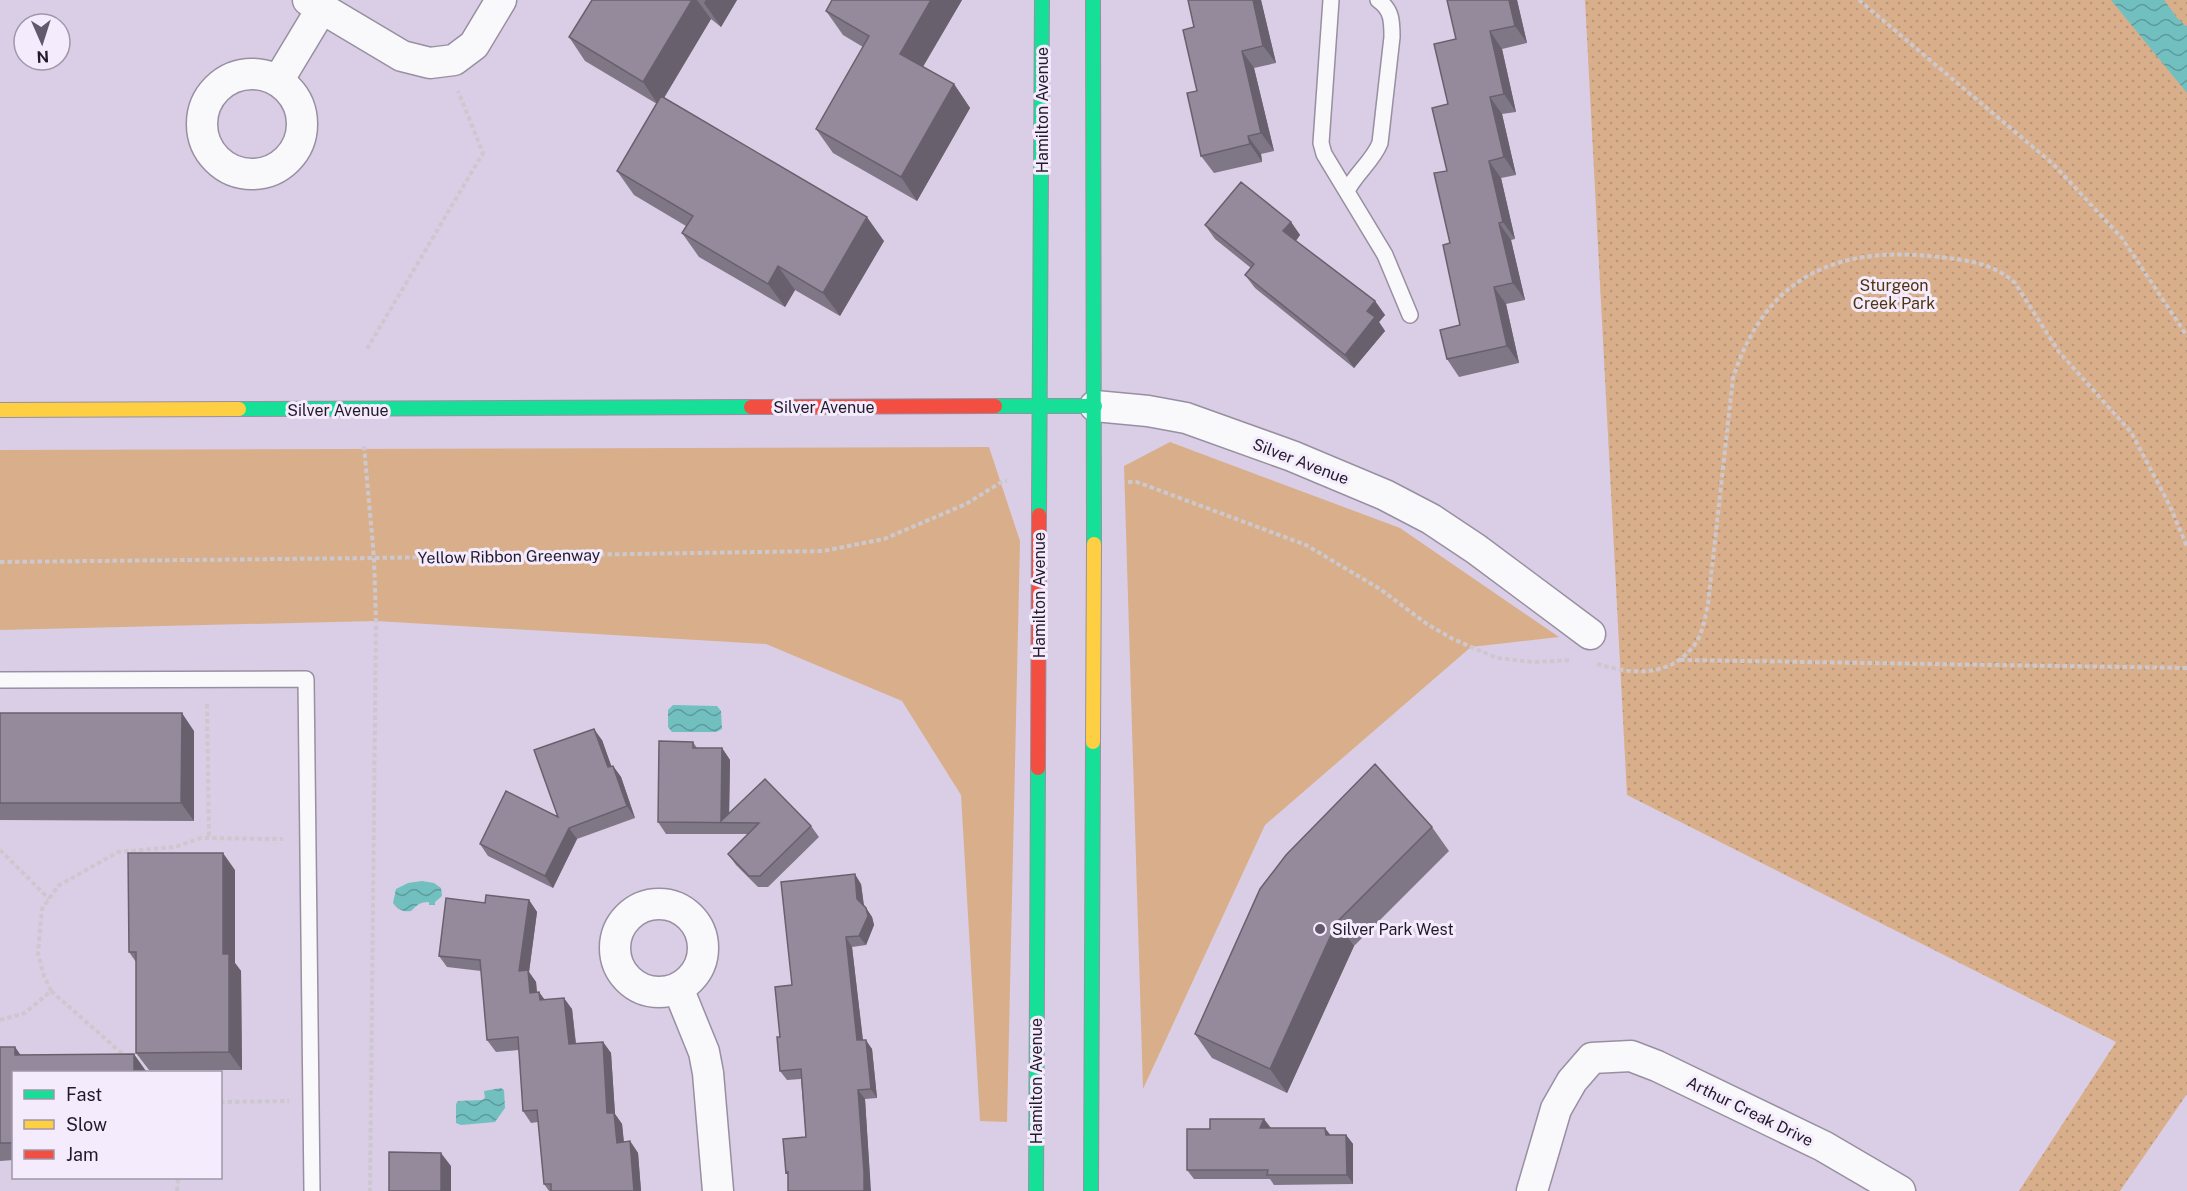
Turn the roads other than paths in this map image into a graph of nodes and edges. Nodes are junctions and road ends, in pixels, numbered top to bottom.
1 (501, 0) edge
2 (1042, 0) edge
3 (1093, 0) edge
4 (1330, 0) edge
5 (1378, 0) edge
6 (315, 4) edge
7 (278, 81) dead end
8 (1347, 191) junction
9 (1410, 315) dead end
10 (1095, 406) junction
11 (1041, 407) junction
12 (0, 410) edge
13 (1587, 652) road end
14 (0, 680) edge
15 (678, 988) dead end
16 (312, 1191) edge
17 (718, 1191) edge
18 (1036, 1191) edge
19 (1091, 1191) edge
20 (1532, 1191) edge
21 (1900, 1191) edge

1 - 6 street
2 - 11 street, Hamilton Avenue
3 - 10 street
4 - 8 lane
5 - 8 lane
6 - 7 street
8 - 9 lane
10 - 11 street, Silver Avenue
10 - 13 street, Silver Avenue
10 - 19 street
11 - 12 street, Silver Avenue
11 - 18 street, Hamilton Avenue
14 - 16 lane
15 - 17 street
20 - 21 street, Arthur Creak Drive

